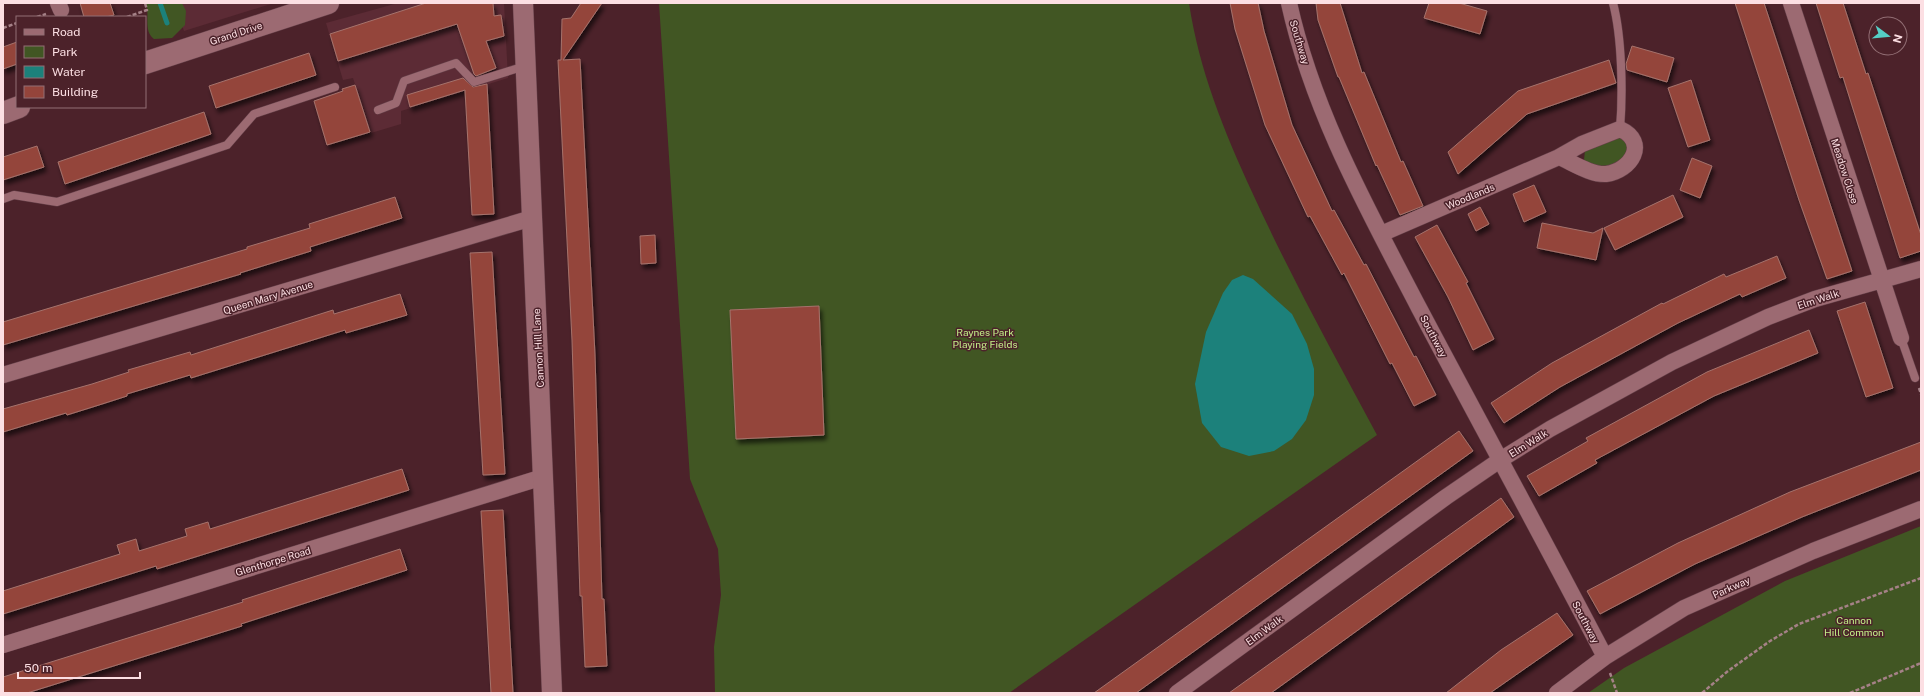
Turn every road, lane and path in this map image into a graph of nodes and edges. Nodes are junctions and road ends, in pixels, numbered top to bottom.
1 (145, 3) edge
2 (328, 3) edge
3 (523, 3) edge
4 (1289, 3) edge
5 (1613, 3) edge
6 (1791, 3) edge
7 (130, 16) edge
8 (16, 23) edge
9 (3, 28) edge
10 (146, 64) edge
11 (526, 65) junction
12 (335, 87) dead end
13 (16, 108) edge
14 (378, 110) dead end
15 (3, 113) edge
16 (1620, 129) junction
17 (1559, 157) junction
18 (3, 199) edge
19 (532, 218) junction
20 (1381, 234) junction
21 (1921, 269) edge
22 (1882, 280) junction
23 (1901, 338) joint
24 (3, 375) edge
25 (1915, 378) dead end
26 (1500, 460) junction
27 (543, 477) junction
28 (1921, 509) edge
29 (1921, 578) edge
30 (3, 646) edge
31 (1605, 657) junction
32 (1921, 663) edge
33 (552, 693) edge
34 (1177, 693) edge
35 (1557, 693) edge
36 (1617, 693) edge
37 (1702, 693) edge
38 (1850, 693) edge

1 - 7 path
2 - 10 main road, Grand Drive
3 - 11 street, Cannon Hill Lane
4 - 20 street, Southway
5 - 16 lane
6 - 22 street, Meadow Close
8 - 9 path
11 - 14 lane
11 - 19 street, Cannon Hill Lane
12 - 18 lane
13 - 15 main road
16 - 17 street, Woodlands
16 - 17 street
17 - 20 street, Woodlands
19 - 24 street, Queen Mary Avenue
19 - 27 street, Cannon Hill Lane
20 - 26 street, Southway
21 - 22 street, Elm Walk
22 - 23 street, Meadow Close
22 - 26 street, Elm Walk
23 - 25 lane
26 - 31 street, Southway
26 - 34 street, Elm Walk
27 - 30 street, Glenthorpe Road
27 - 33 street, Cannon Hill Lane
28 - 31 street, Parkway
29 - 37 path
31 - 35 street, Parkway
31 - 36 path
32 - 38 path

